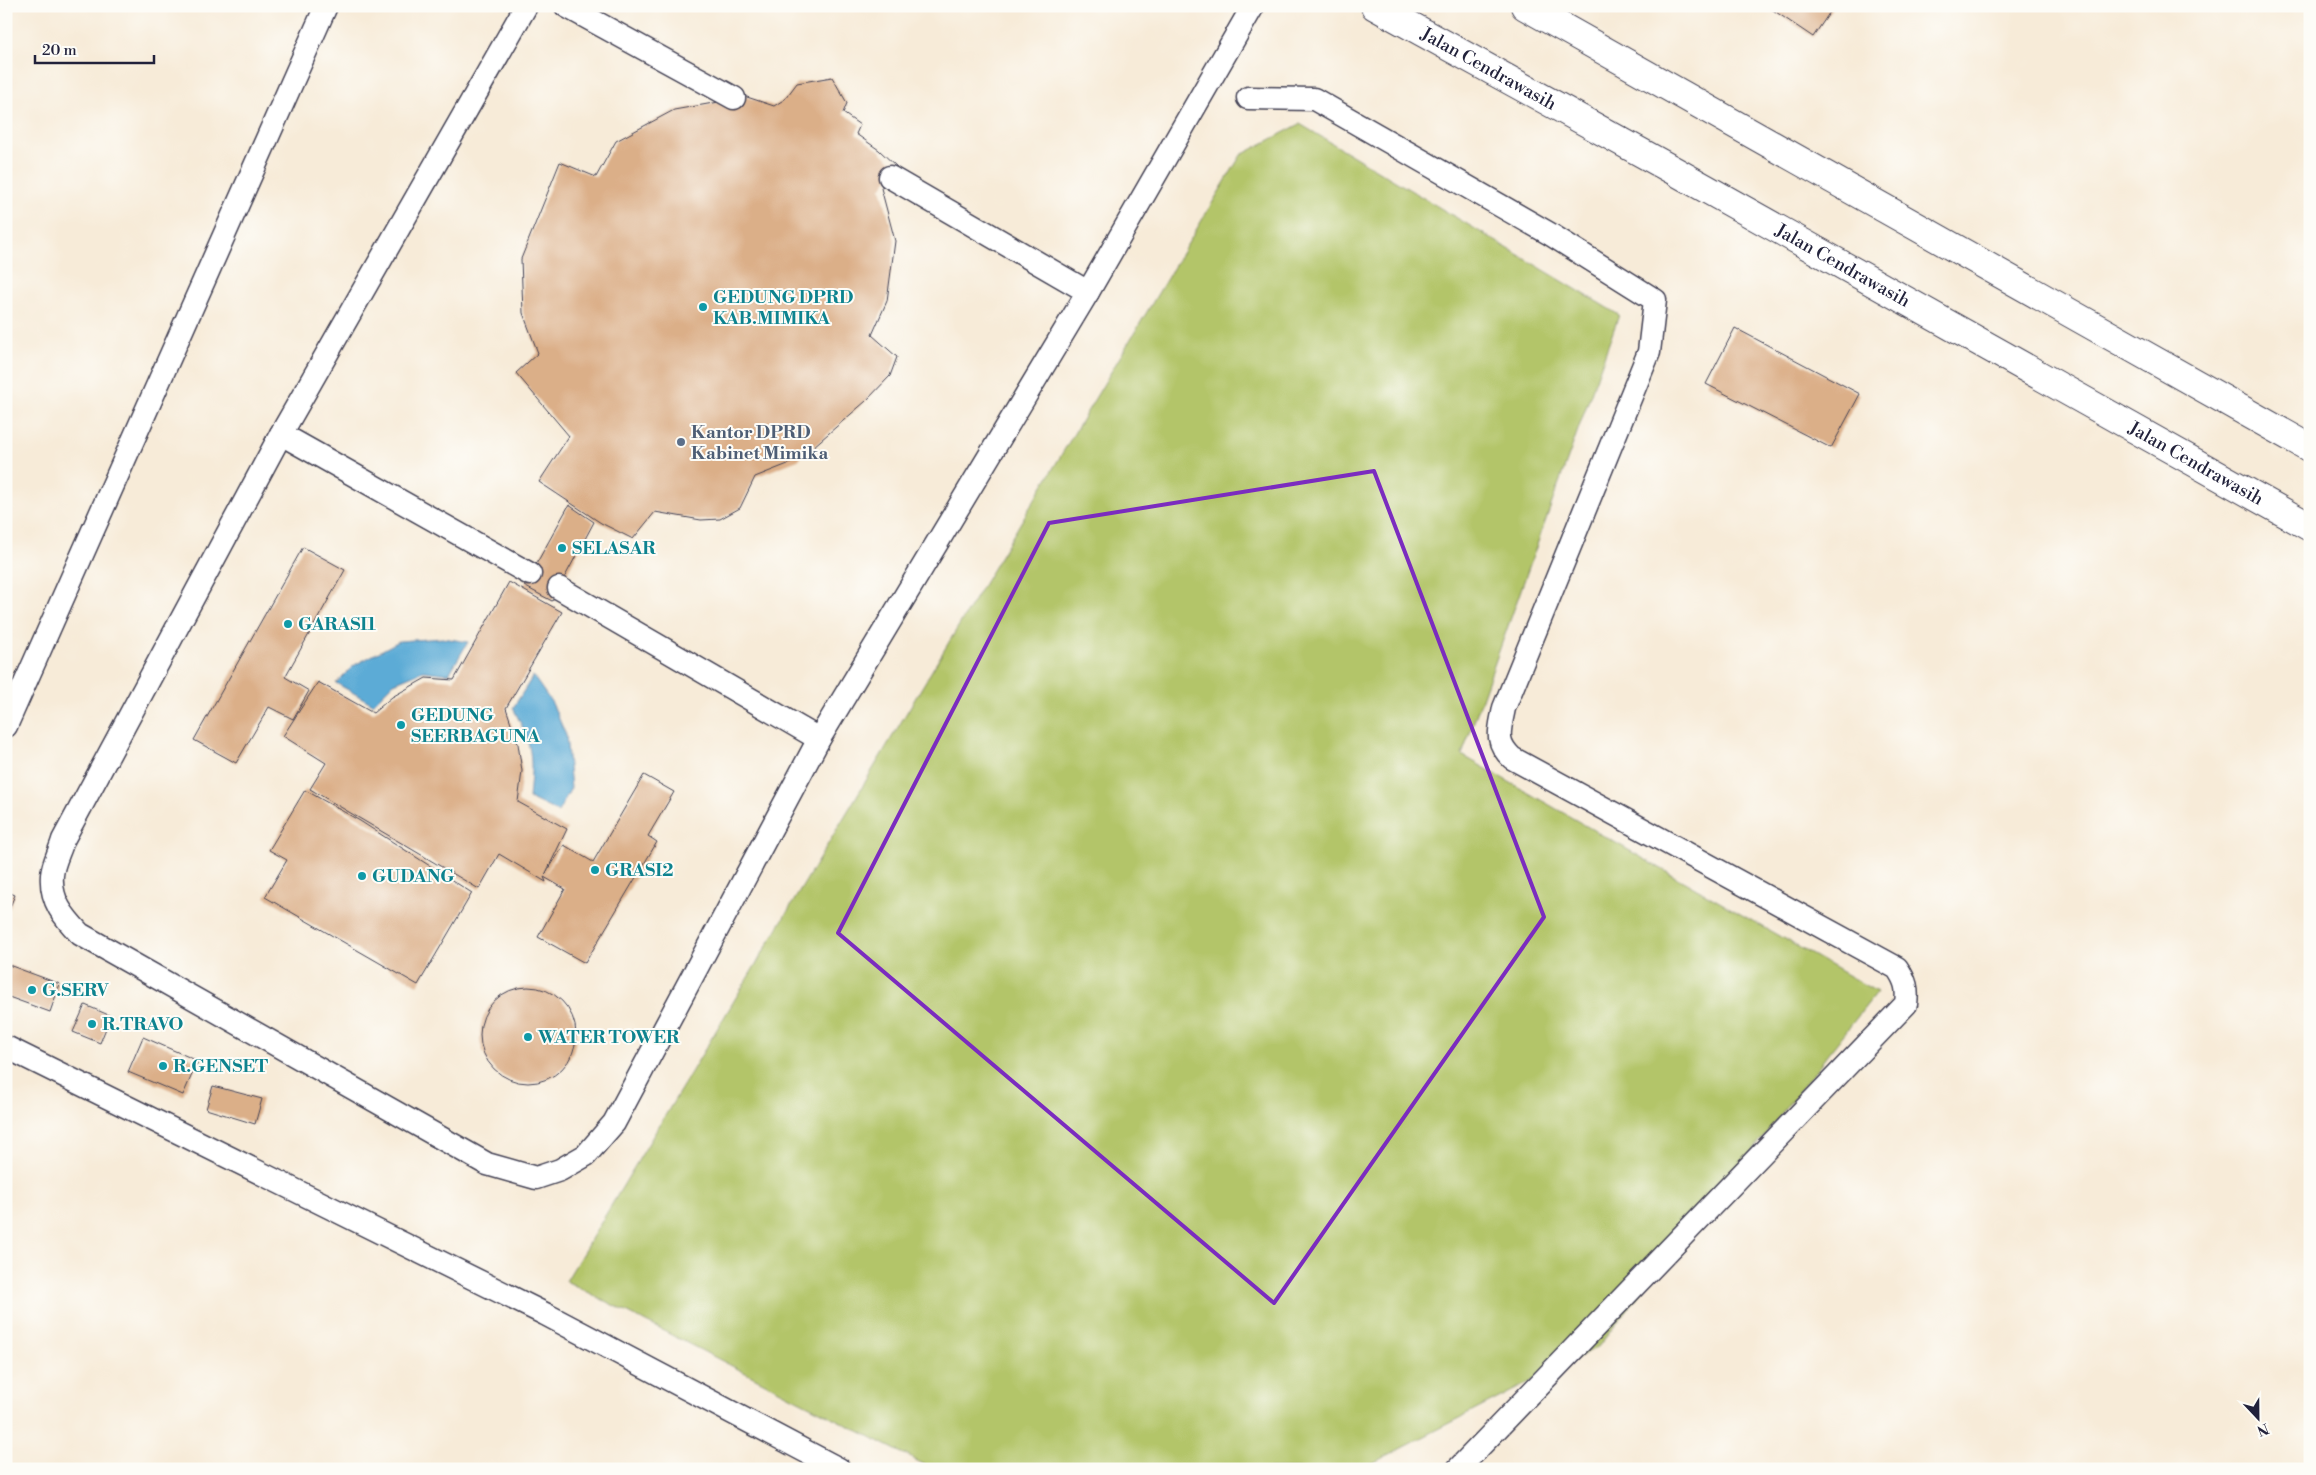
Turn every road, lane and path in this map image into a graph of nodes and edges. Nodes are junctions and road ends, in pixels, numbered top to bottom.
1 (326, 6) edge
2 (526, 6) edge
3 (566, 6) edge
4 (1253, 6) edge
5 (1375, 6) edge
6 (1525, 6) edge
7 (734, 98) dead end
8 (1248, 98) dead end
9 (890, 177) dead end
10 (1088, 292) junction
11 (281, 434) junction
12 (2310, 448) edge
13 (2310, 527) edge
14 (530, 574) dead end
15 (559, 588) dead end
16 (6, 726) edge
17 (819, 740) junction
18 (6, 1047) edge
19 (840, 1469) edge
20 (1458, 1469) edge

1 - 16 lane
2 - 11 lane
3 - 7 lane
4 - 10 lane
5 - 13 main road, Jalan Cendrawasih
6 - 12 main road
8 - 20 lane
9 - 10 lane
10 - 17 lane
11 - 14 lane
11 - 17 lane
15 - 17 lane
18 - 19 lane

